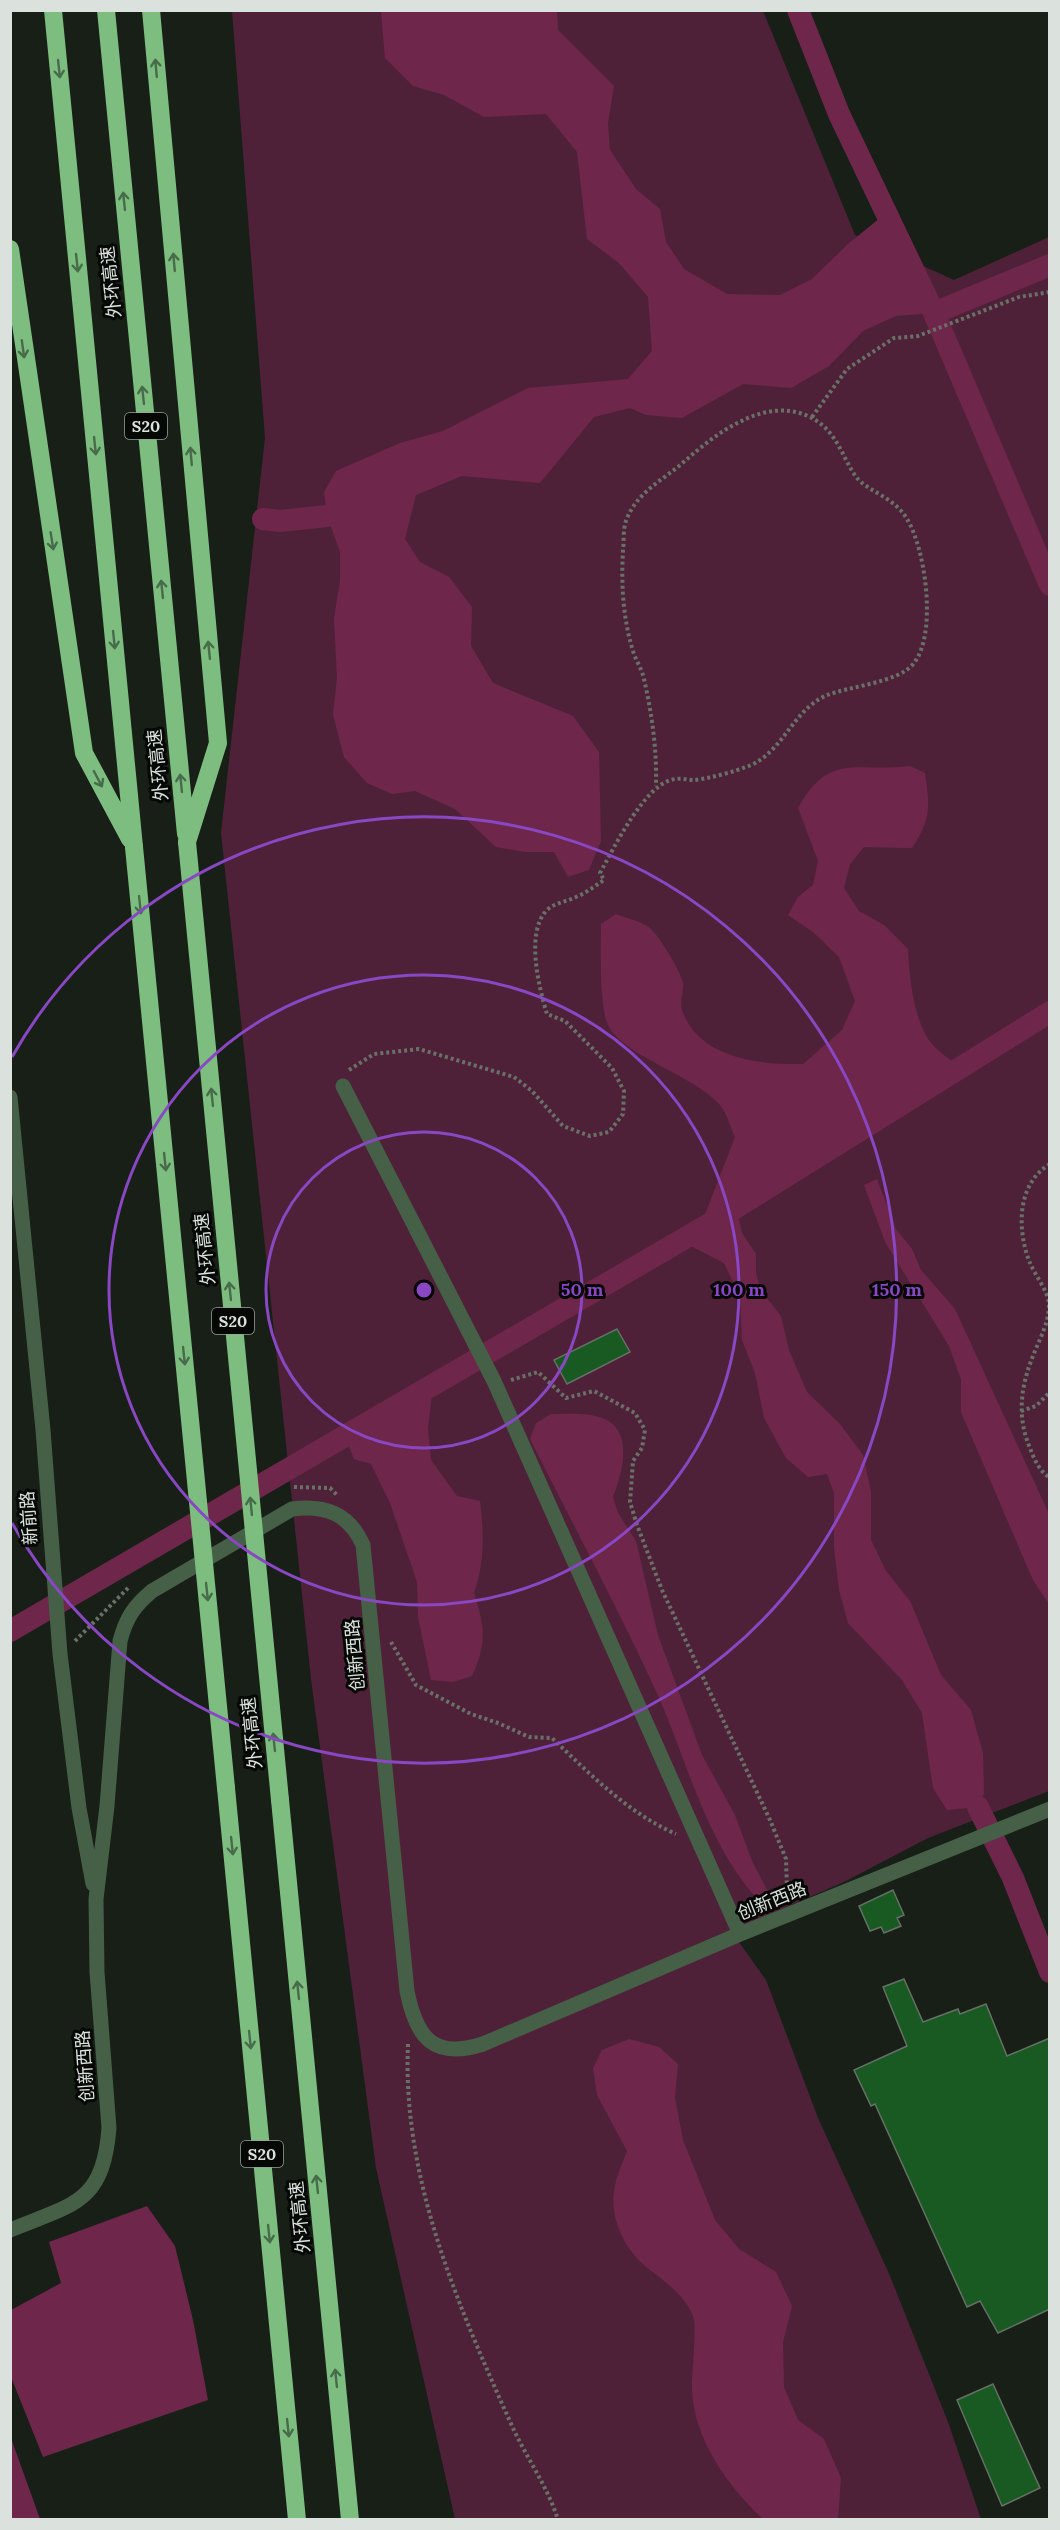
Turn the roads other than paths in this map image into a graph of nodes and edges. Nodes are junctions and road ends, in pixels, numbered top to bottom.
1 (53, 10) edge
2 (106, 10) edge
3 (151, 10) edge
4 (10, 249) edge
5 (187, 842) junction
6 (134, 847) junction
7 (343, 1086) road end
8 (10, 1097) edge
9 (1050, 1809) edge
10 (96, 1899) junction
11 (740, 1934) junction
12 (10, 2230) edge
13 (297, 2520) edge
14 (350, 2520) edge

1 -> 6 highway, 外环高速 / S20
5 -> 2 highway, 外环高速 / S20
5 -> 3 highway
4 -> 6 highway
14 -> 5 highway, 外环高速 / S20, bridge
6 -> 13 highway, 外环高速 / S20, bridge
7 - 11 street
8 - 10 street, 新前路
9 - 11 street, 创新西路
10 - 11 street, 创新西路
10 - 12 street, 创新西路

